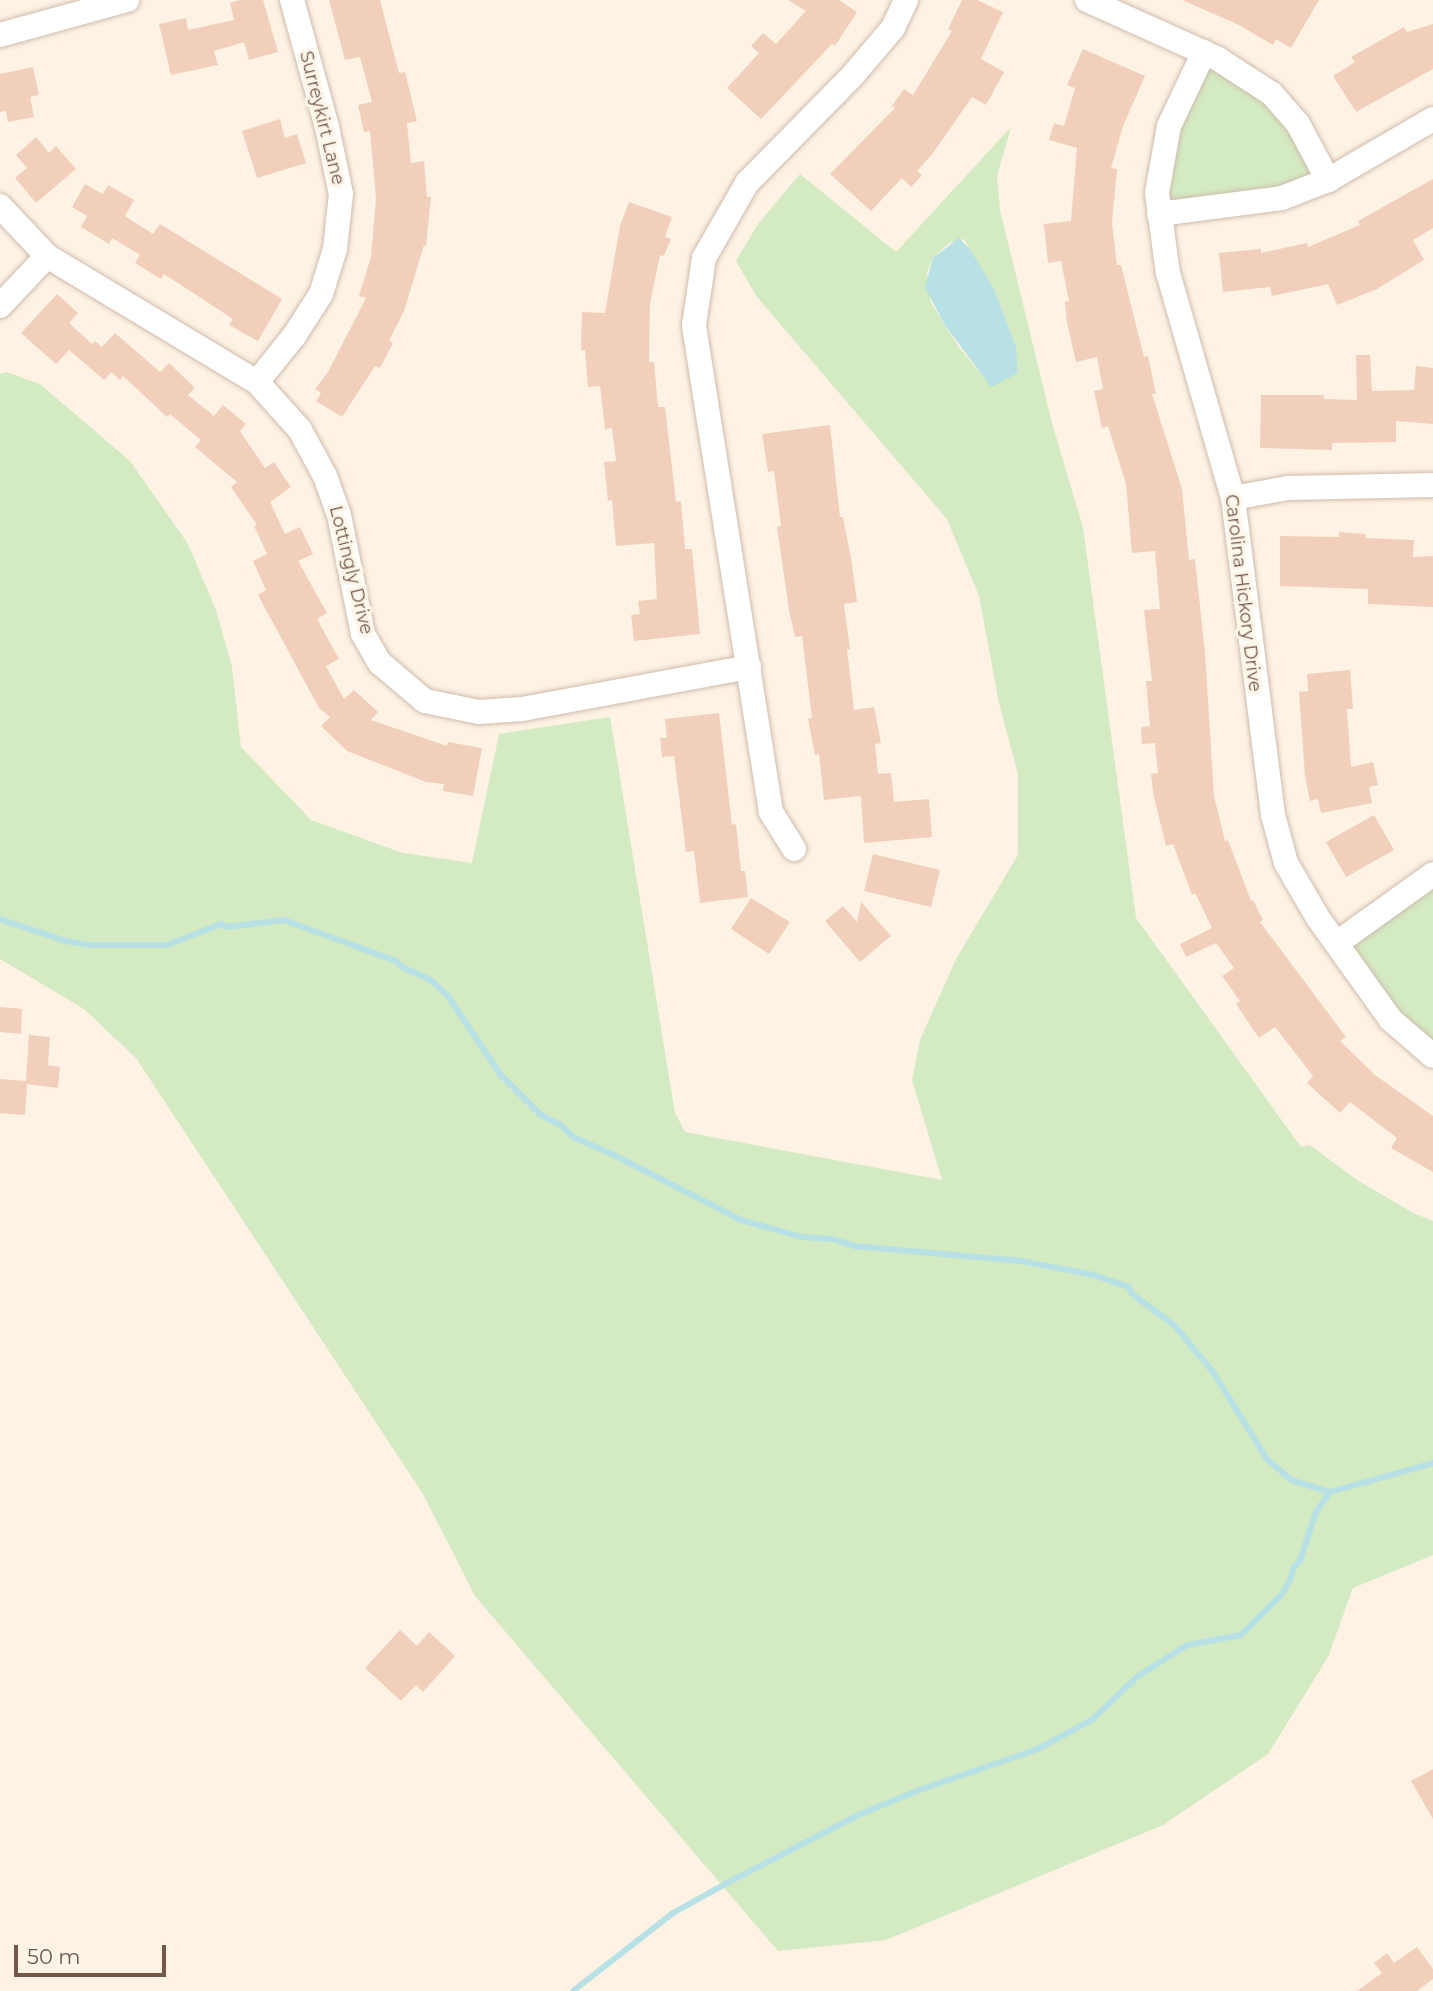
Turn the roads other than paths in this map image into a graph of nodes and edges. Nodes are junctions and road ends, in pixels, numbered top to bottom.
1 (127, 0) edge
2 (292, 0) edge
3 (906, 0) edge
4 (1087, 0) edge
5 (0, 35) edge
6 (1204, 52) junction
7 (1433, 119) edge
8 (1328, 180) junction
9 (0, 206) edge
10 (1159, 214) junction
11 (47, 256) junction
12 (0, 306) edge
13 (257, 383) junction
14 (1433, 485) edge
15 (1233, 498) junction
16 (749, 667) junction
17 (794, 849) dead end
18 (1433, 874) edge
19 (1337, 943) junction
20 (1433, 1056) edge

1 - 5 street
2 - 13 street, Surreykirt Lane
3 - 16 street
4 - 6 street
6 - 8 street
6 - 10 street, Carolina Hickory Drive
7 - 8 street
8 - 10 street
9 - 11 street, Lottingly Drive
10 - 15 street, Carolina Hickory Drive
11 - 12 street
11 - 13 street, Lottingly Drive
13 - 16 street, Lottingly Drive
14 - 15 street
15 - 19 street, Carolina Hickory Drive
16 - 17 street
18 - 19 street
19 - 20 street, Carolina Hickory Drive

